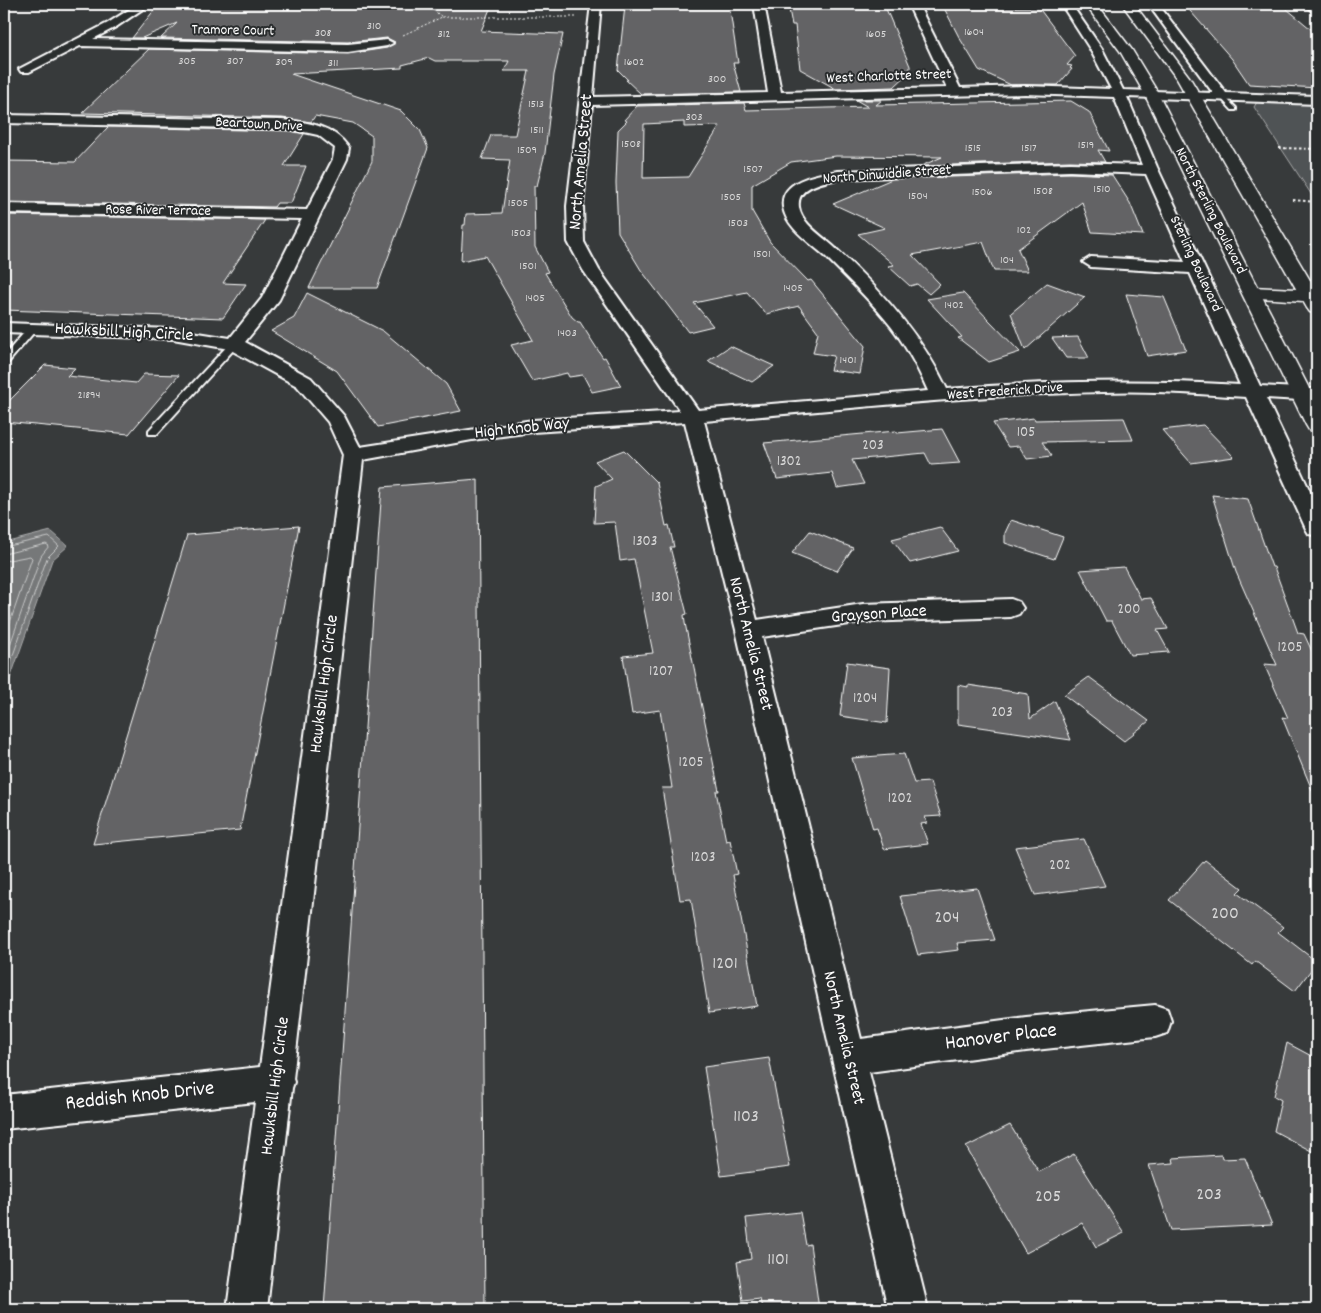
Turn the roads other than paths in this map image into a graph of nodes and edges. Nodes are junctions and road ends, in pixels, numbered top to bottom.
1 (145, 4) edge
2 (759, 4) edge
3 (913, 4) edge
4 (1066, 4) edge
5 (1091, 4) edge
6 (1128, 4) edge
7 (1153, 4) edge
8 (1308, 4) edge
9 (596, 11) edge
10 (1317, 11) edge
11 (79, 42) junction
12 (387, 43) road end
13 (25, 69) dead end
14 (955, 91) junction
15 (1117, 92) junction
16 (1151, 94) junction
17 (1193, 95) junction
18 (1222, 96) junction
19 (775, 97) junction
20 (1317, 100) edge
21 (587, 101) junction
22 (1234, 109) dead end
23 (4, 119) edge
24 (1150, 170) junction
25 (4, 208) edge
26 (313, 215) junction
27 (1091, 262) dead end
28 (1196, 268) junction
29 (1252, 293) junction
30 (1315, 300) edge
31 (4, 328) edge
32 (32, 328) junction
33 (234, 344) junction
34 (4, 362) edge
35 (1252, 391) junction
36 (1310, 395) edge
37 (940, 396) junction
38 (693, 416) junction
39 (1317, 425) edge
40 (153, 432) dead end
41 (353, 455) junction
42 (1317, 529) edge
43 (1011, 608) dead end
44 (748, 630) junction
45 (1155, 1021) dead end
46 (848, 1058) junction
47 (277, 1082) junction
48 (4, 1112) edge
49 (247, 1309) edge
50 (908, 1309) edge

1 - 11 street
2 - 19 street
3 - 14 street
4 - 15 street, Sterling Boulevard
5 - 16 main road, North Sterling Boulevard
6 - 17 main road
7 - 18 street
8 - 10 street
9 - 21 street, North Amelia Street
11 - 12 street, Tramore Court
11 - 13 street
14 - 15 street, West Charlotte Street
14 - 19 street, West Charlotte Street
15 - 16 street, West Charlotte Street
15 - 24 street, Sterling Boulevard
16 - 17 street, West Charlotte Street
16 - 29 main road, North Sterling Boulevard
17 - 18 street, West Charlotte Street
17 - 30 main road
18 - 20 street, West Charlotte Street
18 - 22 lane
19 - 21 street, West Charlotte Street
21 - 38 street, North Amelia Street
23 - 26 street, Beartown Drive
24 - 28 street, Sterling Boulevard
24 - 37 street, North Dinwiddie Street
25 - 26 street, Rose River Terrace
26 - 33 street, Beartown Drive
27 - 28 street
28 - 35 street, Sterling Boulevard
29 - 30 main road
29 - 36 main road, North Sterling Boulevard
31 - 32 street, Hawksbill High Circle
32 - 33 street, Hawksbill High Circle
32 - 34 lane
33 - 40 lane
33 - 41 street, Hawksbill High Circle
35 - 36 street, West Frederick Drive
35 - 37 street, West Frederick Drive
35 - 42 street, Sterling Boulevard
36 - 39 main road, North Sterling Boulevard
37 - 38 street, West Frederick Drive
38 - 41 street, High Knob Way
38 - 44 street, North Amelia Street
41 - 47 street, Hawksbill High Circle
43 - 44 street, Grayson Place
44 - 46 street, North Amelia Street
45 - 46 street, Hanover Place
46 - 50 street, North Amelia Street
47 - 48 street, Reddish Knob Drive
47 - 49 street, Hawksbill High Circle

